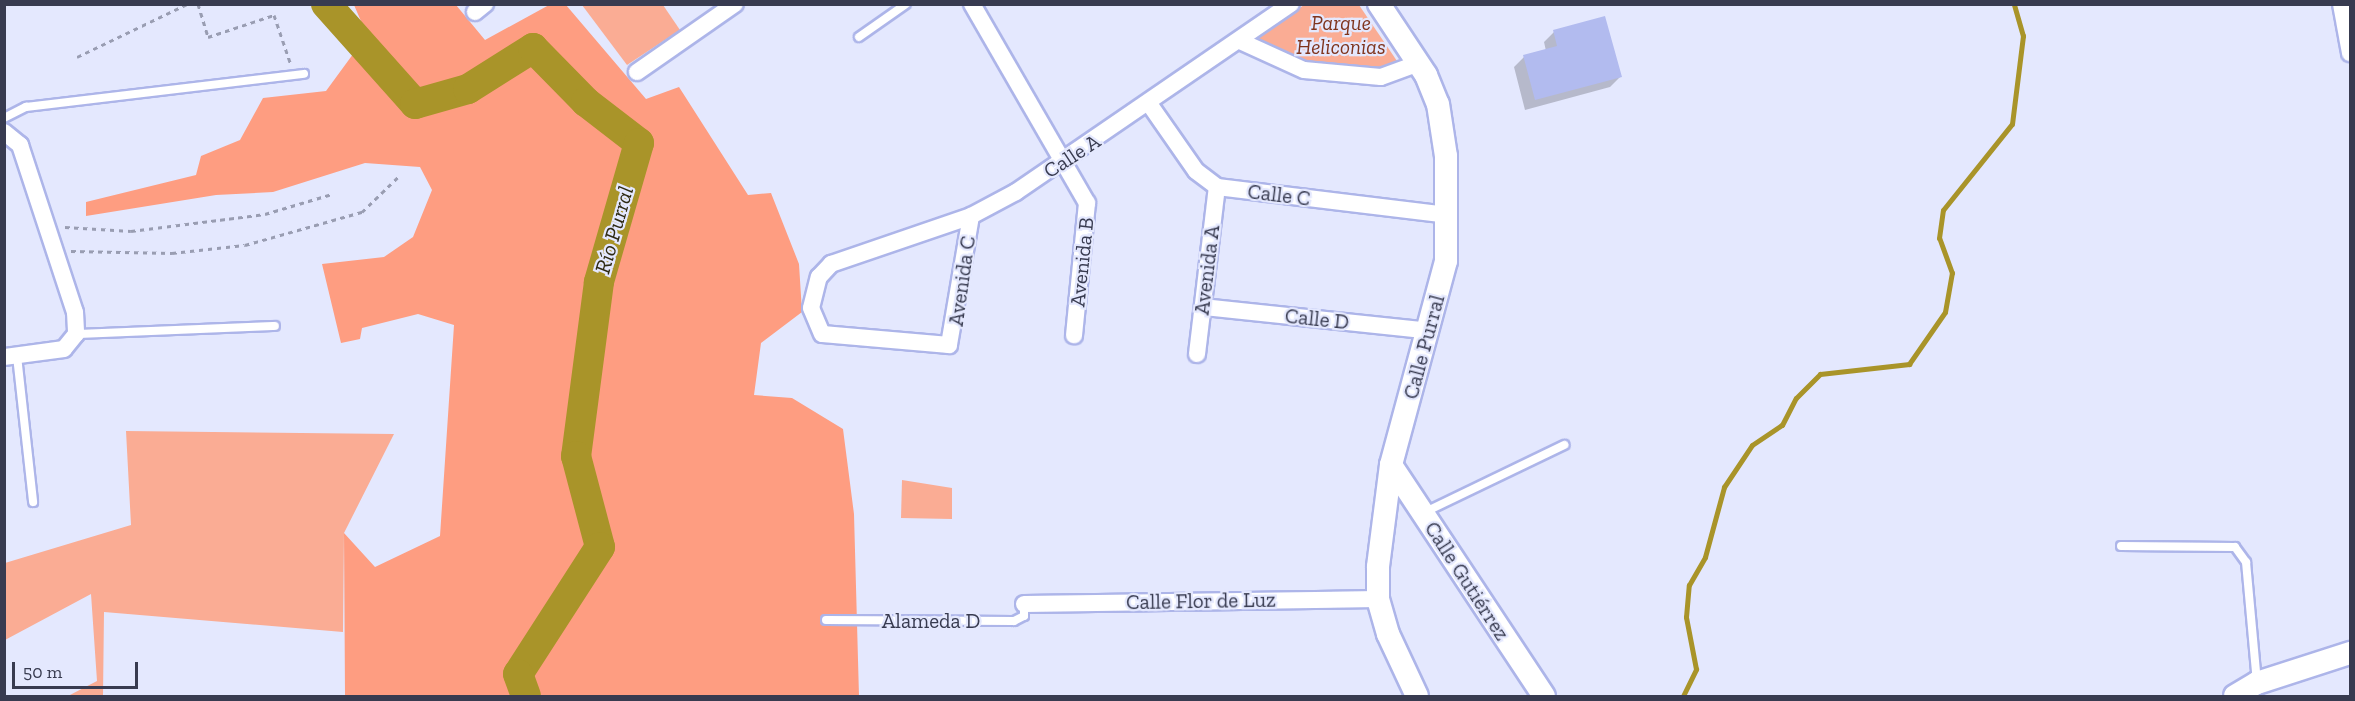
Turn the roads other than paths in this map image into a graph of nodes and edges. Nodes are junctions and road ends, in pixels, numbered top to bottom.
1 (735, 4) edge
2 (906, 4) edge
3 (972, 4) edge
4 (1291, 4) edge
5 (1379, 4) edge
6 (2341, 4) edge
7 (860, 37) dead end
8 (1240, 41) junction
9 (2350, 53) edge
10 (1419, 63) junction
11 (637, 72) dead end
12 (304, 74) dead end
13 (1150, 105) junction
14 (4, 118) edge
15 (4, 132) edge
16 (1064, 163) junction
17 (1217, 187) junction
18 (1447, 215) junction
19 (971, 216) junction
20 (1203, 307) junction
21 (275, 326) dead end
22 (1430, 331) junction
23 (76, 334) junction
24 (822, 334) joint
25 (1074, 335) dead end
26 (1197, 354) dead end
27 (10, 357) edge
28 (1564, 445) dead end
29 (1390, 465) junction
30 (33, 502) dead end
31 (1423, 514) junction
32 (2121, 546) dead end
33 (1378, 598) junction
34 (1024, 604) joint
35 (826, 620) dead end
36 (2350, 653) edge
37 (2257, 683) junction
38 (1417, 696) edge
39 (1544, 696) edge
40 (2235, 696) edge

1 - 11 street
2 - 7 lane
3 - 16 street, Avenida B
4 - 8 street, Calle A
5 - 10 street, Calle Purral
6 - 9 street
8 - 10 street
8 - 13 street, Calle A
10 - 18 street, Calle Purral
12 - 14 lane
13 - 16 street, Calle A
13 - 17 street, Calle C
15 - 23 street
16 - 19 street, Calle A
16 - 25 street, Avenida B
17 - 18 street, Calle C
17 - 20 street, Avenida A
18 - 22 street, Calle Purral
19 - 24 street, Calle A
19 - 24 street, Avenida C
20 - 22 street, Calle D
20 - 26 street, Avenida A
21 - 23 lane
22 - 29 street, Calle Purral
23 - 27 street
27 - 30 lane
28 - 31 lane
29 - 31 street, Calle Gutiérrez
29 - 33 street, Calle Purral
31 - 39 street, Calle Gutiérrez
32 - 37 lane
33 - 34 street, Calle Flor de Luz
33 - 38 street, Calle Purral
34 - 35 lane, Alameda D
36 - 37 street
37 - 40 street

